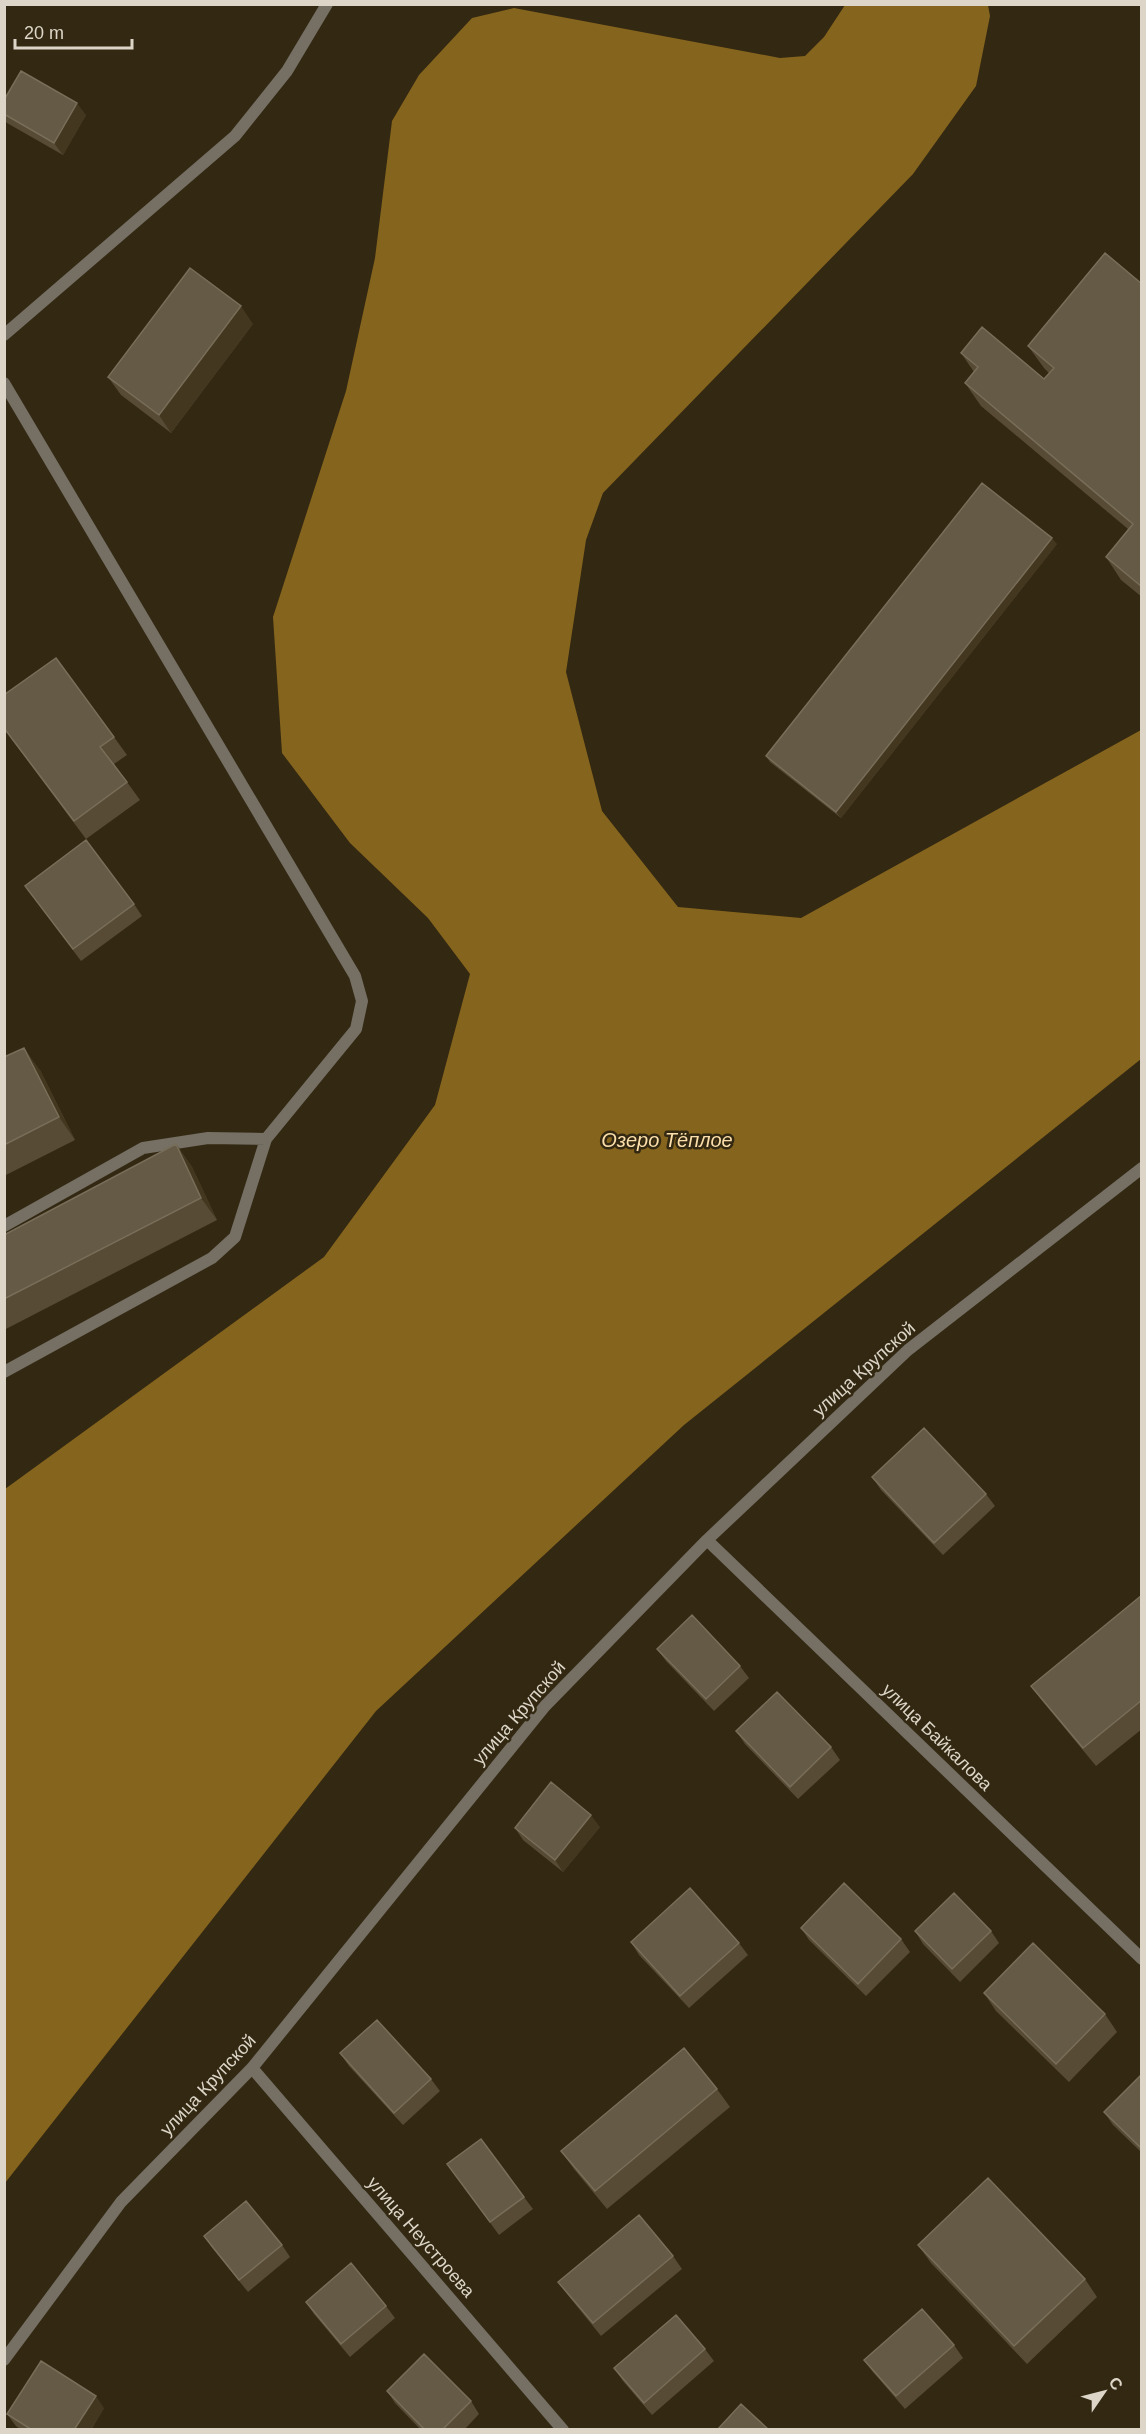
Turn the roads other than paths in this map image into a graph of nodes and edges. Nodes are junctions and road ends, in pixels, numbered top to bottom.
1 (327, 4) edge
2 (4, 335) edge
3 (4, 383) edge
4 (266, 1139) junction
5 (1142, 1168) edge
6 (4, 1226) edge
7 (4, 1372) edge
8 (707, 1540) junction
9 (1142, 1959) edge
10 (252, 2068) junction
11 (4, 2360) edge
12 (563, 2430) edge

1 - 2 street
3 - 4 street
4 - 6 street
4 - 7 street
5 - 8 street, улица Крупской
8 - 9 street, улица Байкалова
8 - 10 street, улица Крупской
10 - 11 street, улица Крупской
10 - 12 street, улица Неустроева

